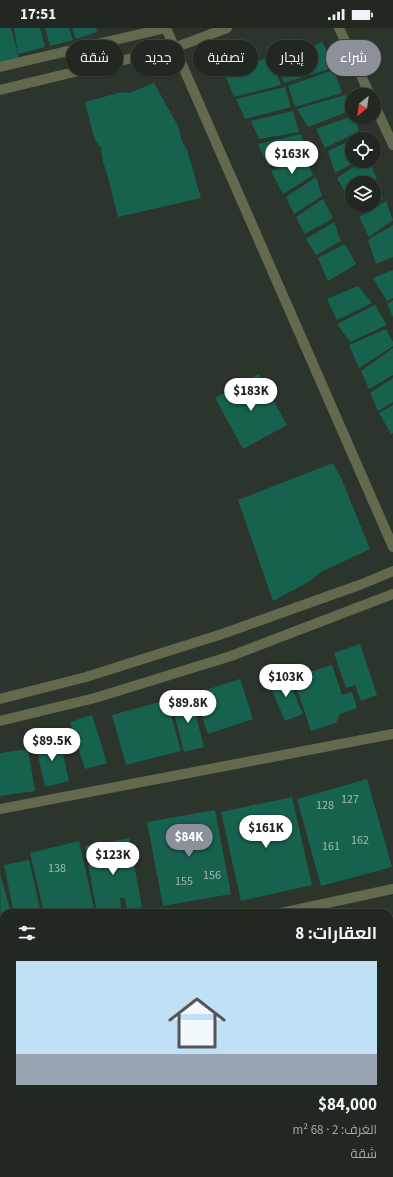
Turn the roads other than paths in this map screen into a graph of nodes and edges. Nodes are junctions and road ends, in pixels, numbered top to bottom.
1 (166, 28) edge
2 (227, 28) edge
3 (339, 28) edge
4 (171, 40) edge
5 (185, 44) edge
6 (131, 58) edge
7 (0, 67) edge
8 (185, 73) edge
9 (367, 88) edge
10 (0, 90) edge
11 (381, 115) edge
12 (390, 130) edge
13 (393, 145) edge
14 (393, 547) edge
15 (393, 571) edge
16 (393, 594) edge
17 (0, 699) edge
18 (0, 721) edge
19 (393, 734) edge
20 (0, 809) edge
21 (393, 889) edge
22 (300, 909) edge

1 - 4 street
1 - 7 street
2 - 5 street
3 - 9 street
6 - 10 street
8 - 14 street
11 - 12 street
12 - 13 street
15 - 17 street
16 - 18 street
19 - 20 street
21 - 22 street

